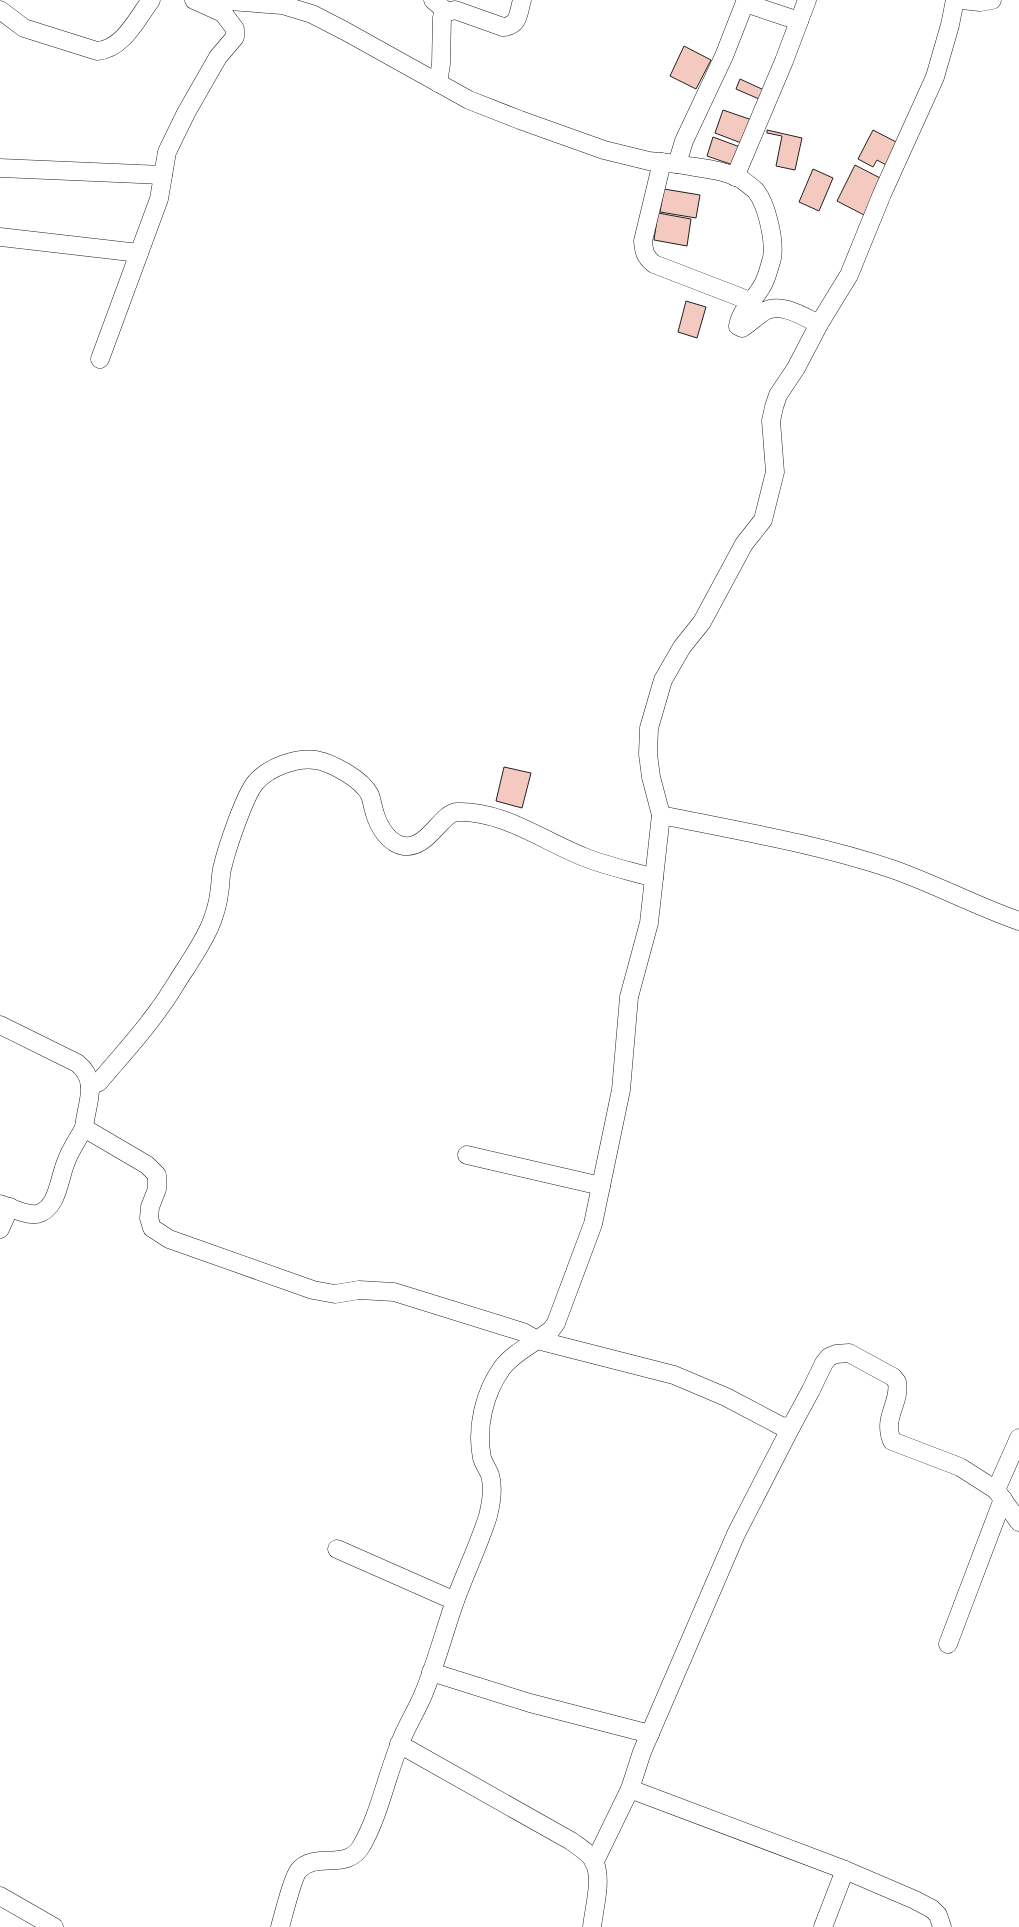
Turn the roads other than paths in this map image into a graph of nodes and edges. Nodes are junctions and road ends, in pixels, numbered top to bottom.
1 (150, 0) edge
2 (194, 0) edge
3 (216, 0) edge
4 (432, 0) edge
5 (522, 0) edge
6 (807, 0) edge
7 (955, 0) edge
8 (962, 0) edge
9 (992, 0) edge
10 (745, 2) edge
11 (458, 8) edge
12 (0, 10) edge
13 (799, 21) junction
14 (438, 83) junction
15 (670, 163) junction
16 (0, 168) edge
17 (163, 175) junction
18 (734, 176) junction
19 (0, 237) edge
20 (139, 253) junction
21 (750, 301) junction
22 (819, 324) junction
23 (100, 359) dead end
24 (661, 816) junction
25 (654, 878) junction
26 (1019, 921) edge
27 (0, 1025) edge
28 (90, 1086) junction
29 (84, 1128) junction
30 (467, 1155) dead end
31 (601, 1186) junction
32 (5, 1205) edge
33 (0, 1229) edge
34 (537, 1340) junction
35 (791, 1427) junction
36 (1019, 1438) edge
37 (1000, 1494) junction
38 (1019, 1522) edge
39 (337, 1549) dead end
40 (455, 1601) junction
41 (948, 1644) dead end
42 (431, 1672) junction
43 (650, 1734) junction
44 (399, 1744) junction
45 (630, 1789) junction
46 (594, 1862) junction
47 (845, 1870) junction
48 (0, 1896) edge
49 (54, 1927) edge
50 (280, 1927) edge
51 (592, 1927) edge
52 (824, 1927) edge
53 (942, 1927) edge

1 - 12 street
2 - 17 street
3 - 14 street
4 - 11 street
5 - 11 street
6 - 13 street
7 - 22 street
8 - 9 street
10 - 13 street
10 - 15 street
11 - 14 street
13 - 18 street
14 - 15 street
15 - 18 street
15 - 21 street
16 - 17 street
17 - 20 street
18 - 21 street
19 - 20 street
20 - 23 street
21 - 22 street
22 - 24 street
24 - 25 street
24 - 26 street
25 - 28 street
25 - 31 street
27 - 28 street
28 - 29 street
29 - 32 street
29 - 34 street
30 - 31 street
31 - 34 street
32 - 33 street
34 - 35 street
34 - 40 street
35 - 37 street
35 - 43 street
36 - 37 street
37 - 38 street
37 - 41 street
39 - 40 street
40 - 42 street
42 - 43 street
42 - 44 street
43 - 45 street
44 - 46 street
44 - 50 street
45 - 46 street
45 - 47 street
46 - 51 street
47 - 52 street
47 - 53 street
48 - 49 street

